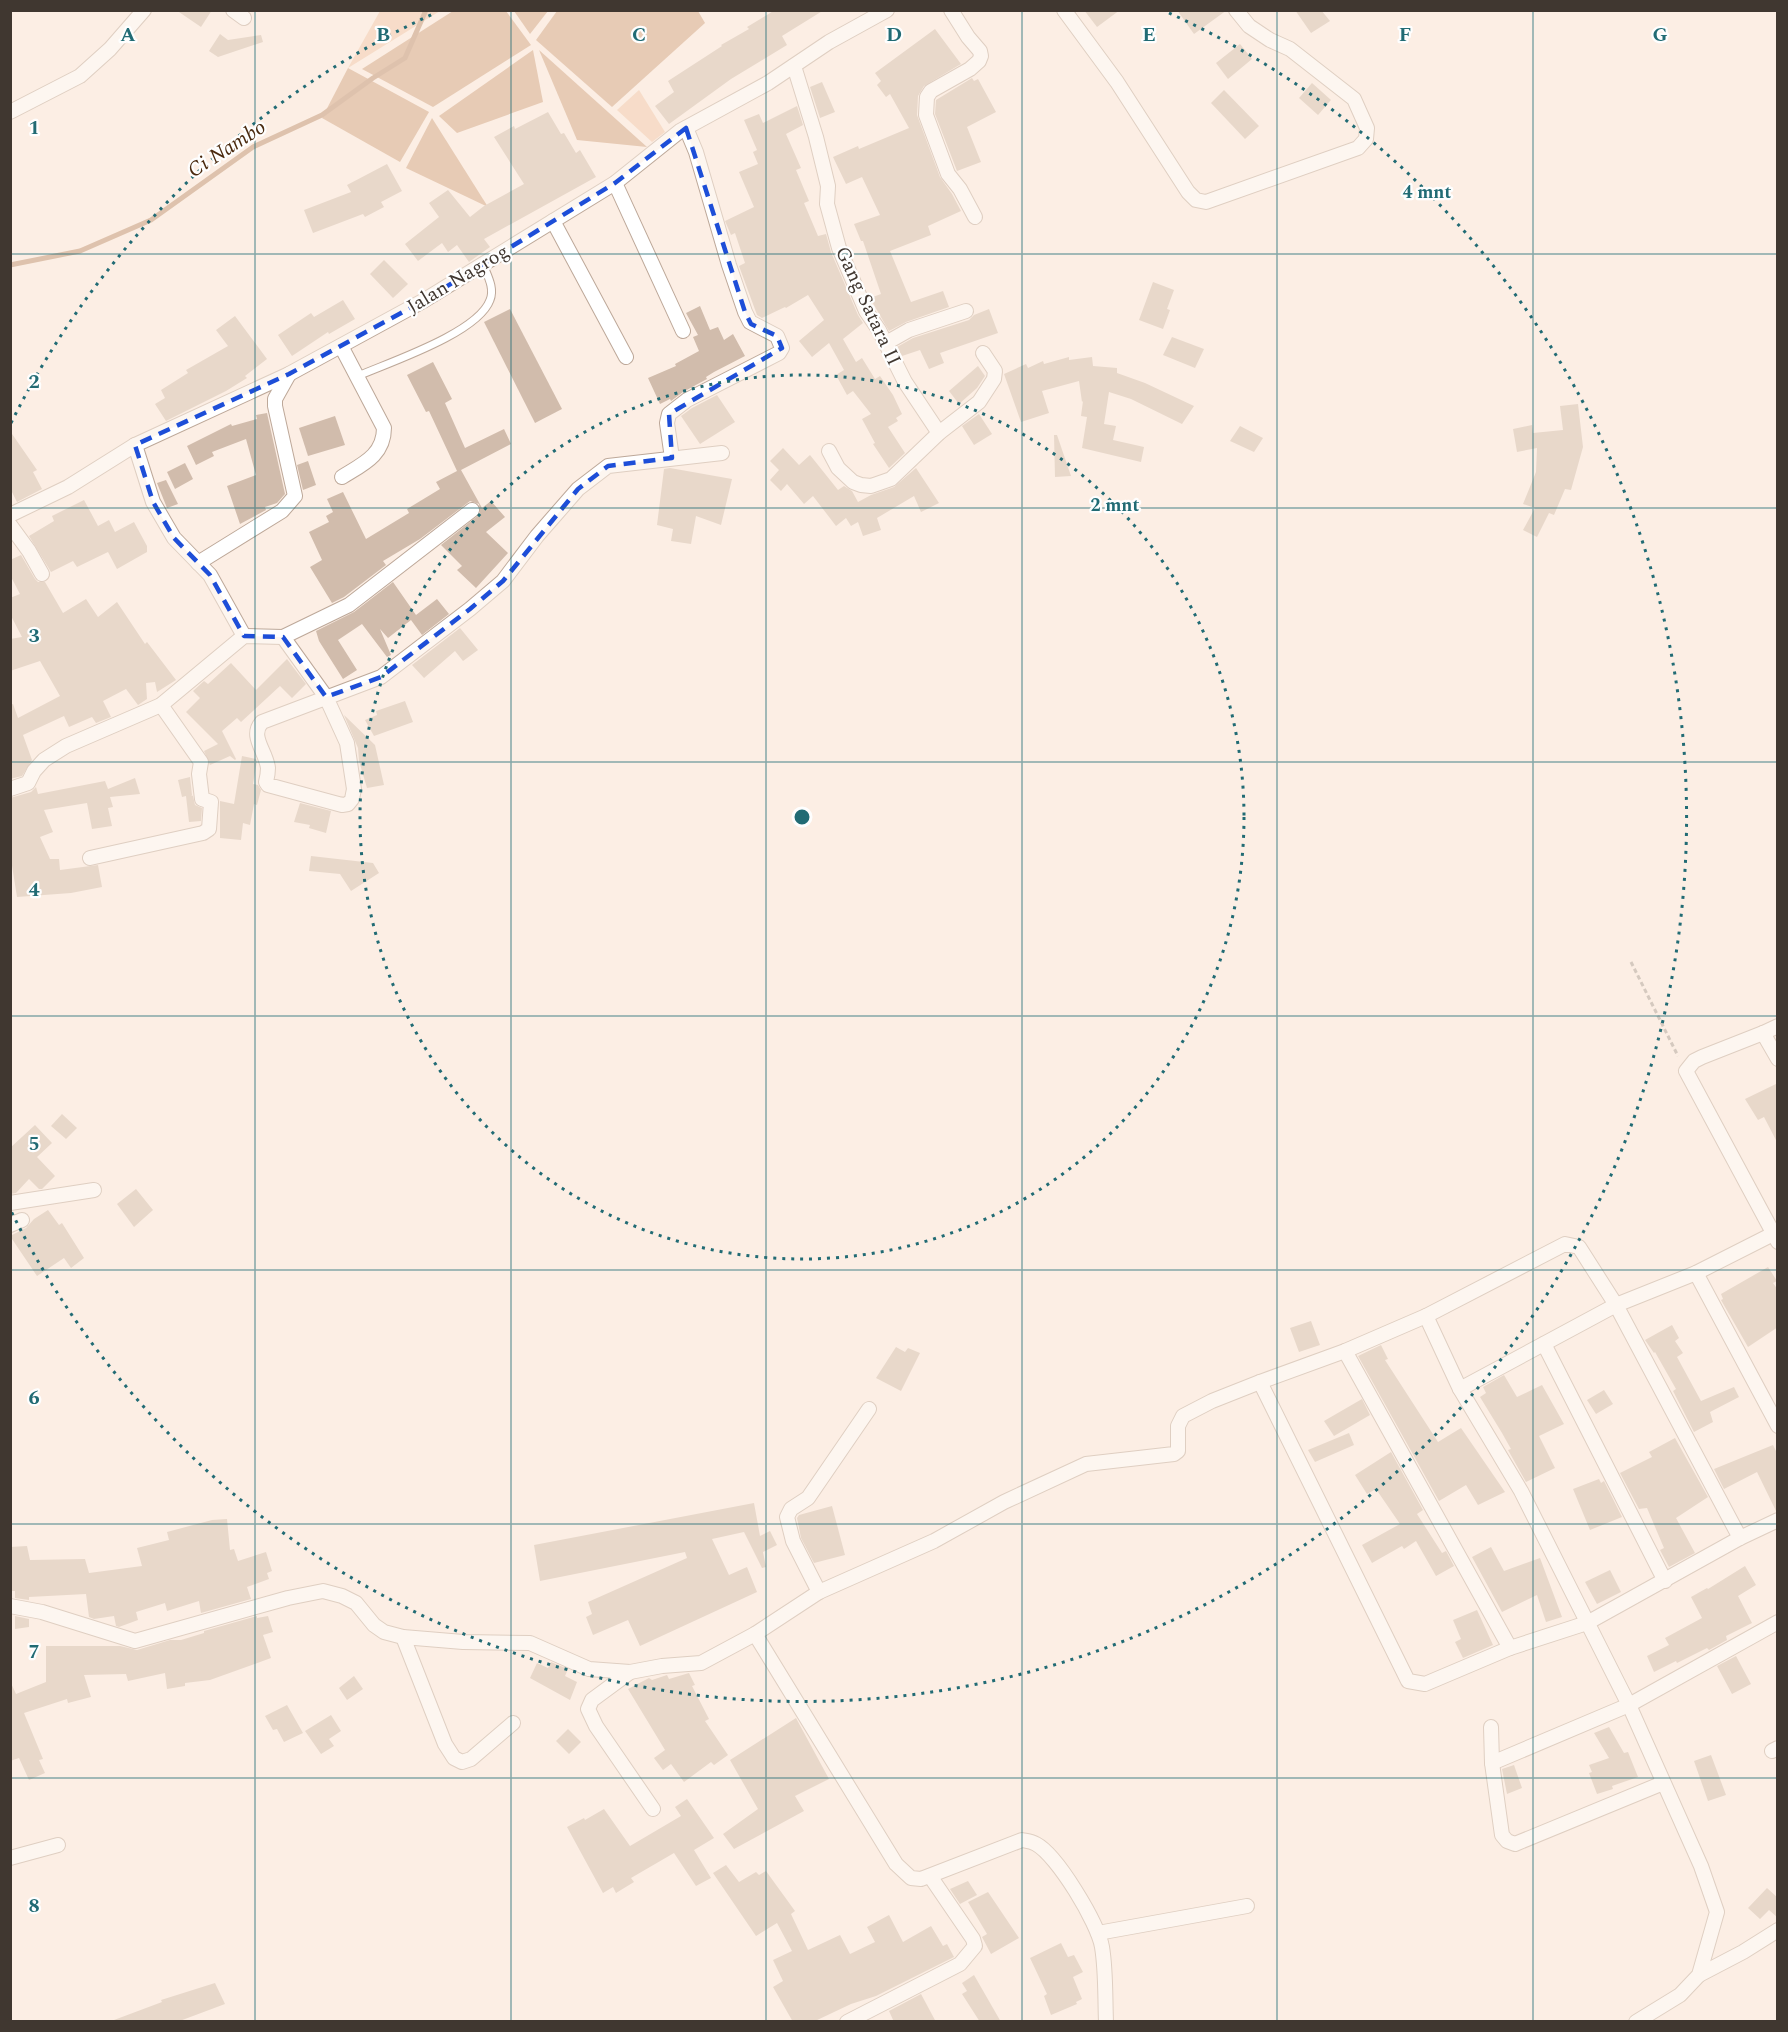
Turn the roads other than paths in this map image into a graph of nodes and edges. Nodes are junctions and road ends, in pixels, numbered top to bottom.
1 (144, 10) edge
2 (887, 10) edge
3 (951, 10) edge
4 (1064, 10) edge
5 (1236, 10) edge
6 (794, 66) junction
7 (10, 112) edge
8 (686, 128) junction
9 (615, 183) junction
10 (975, 217) dead end
11 (553, 221) junction
12 (483, 264) junction
13 (966, 311) dead end
14 (683, 331) dead end
15 (886, 343) junction
16 (341, 346) junction
17 (983, 353) dead end
18 (626, 357) dead end
19 (289, 374) junction
20 (358, 376) junction
21 (939, 433) junction
22 (135, 445) junction
23 (829, 451) dead end
24 (722, 453) dead end
25 (672, 458) junction
26 (342, 477) dead end
27 (472, 510) dead end
28 (10, 515) edge
29 (10, 525) edge
30 (198, 562) junction
31 (42, 574) dead end
32 (244, 636) junction
33 (283, 637) junction
34 (326, 697) junction
35 (161, 705) junction
36 (10, 789) edge
37 (90, 858) dead end
38 (1778, 1026) edge
39 (1763, 1034) junction
40 (1778, 1059) edge
41 (94, 1190) dead end
42 (10, 1203) edge
43 (1775, 1238) edge
44 (1696, 1273) junction
45 (1616, 1305) junction
46 (1426, 1316) junction
47 (1544, 1344) junction
48 (1345, 1351) junction
49 (1260, 1382) junction
50 (1460, 1389) junction
51 (868, 1409) dead end
52 (1778, 1426) edge
53 (1778, 1520) edge
54 (1740, 1538) junction
55 (1665, 1581) junction
56 (819, 1592) junction
57 (10, 1606) edge
58 (1778, 1622) edge
59 (1587, 1623) junction
60 (755, 1634) junction
61 (403, 1637) junction
62 (1510, 1647) junction
63 (630, 1672) junction
64 (1629, 1705) junction
65 (513, 1723) dead end
66 (1491, 1727) dead end
67 (1492, 1763) junction
68 (1663, 1783) junction
69 (653, 1809) dead end
70 (58, 1845) dead end
71 (10, 1858) edge
72 (930, 1876) junction
73 (1247, 1906) dead end
74 (1778, 1930) edge
75 (1098, 1933) junction
76 (1700, 1975) junction
77 (847, 2022) edge
78 (1106, 2022) edge
79 (1636, 2022) edge

1 - 7 street
2 - 6 street, Jalan Nagrog
3 - 10 street
4 - 5 street
6 - 8 street, Jalan Nagrog
6 - 15 street, Gang Satara II
8 - 9 street, Jalan Nagrog
8 - 25 street
9 - 11 street, Jalan Nagrog
9 - 14 street
11 - 12 street, Jalan Nagrog
11 - 18 street
12 - 16 street, Jalan Nagrog
12 - 20 lane
13 - 15 street
15 - 21 street, Gang Satara II
16 - 19 street, Jalan Nagrog
16 - 20 street
17 - 21 street
19 - 22 street, Jalan Nagrog
19 - 30 street
20 - 26 street
21 - 23 street
22 - 28 street, Jalan Nagrog
22 - 30 street
24 - 25 street
25 - 34 street
27 - 33 street
29 - 31 street
30 - 32 street
32 - 33 street
32 - 35 street
33 - 34 street
34 - 34 street
35 - 36 street
35 - 37 street
38 - 39 street
39 - 40 street
39 - 43 street
41 - 42 street
43 - 44 street
44 - 45 street
44 - 52 street
45 - 46 street
45 - 47 street
45 - 54 street
46 - 48 street
46 - 50 street
47 - 50 street
47 - 55 street
48 - 49 street
48 - 62 street
49 - 56 street
49 - 62 street
50 - 59 street
51 - 56 street
53 - 54 street
54 - 55 street
55 - 59 street
56 - 60 street
57 - 61 street
58 - 64 street
59 - 62 street
59 - 64 street
60 - 63 street
60 - 72 street
61 - 63 street
61 - 65 street
63 - 69 street
64 - 67 street
64 - 68 street
66 - 67 street
67 - 68 street
68 - 76 street
70 - 71 street
72 - 75 street
72 - 77 street
73 - 75 street
74 - 76 street
75 - 78 street
76 - 79 street

